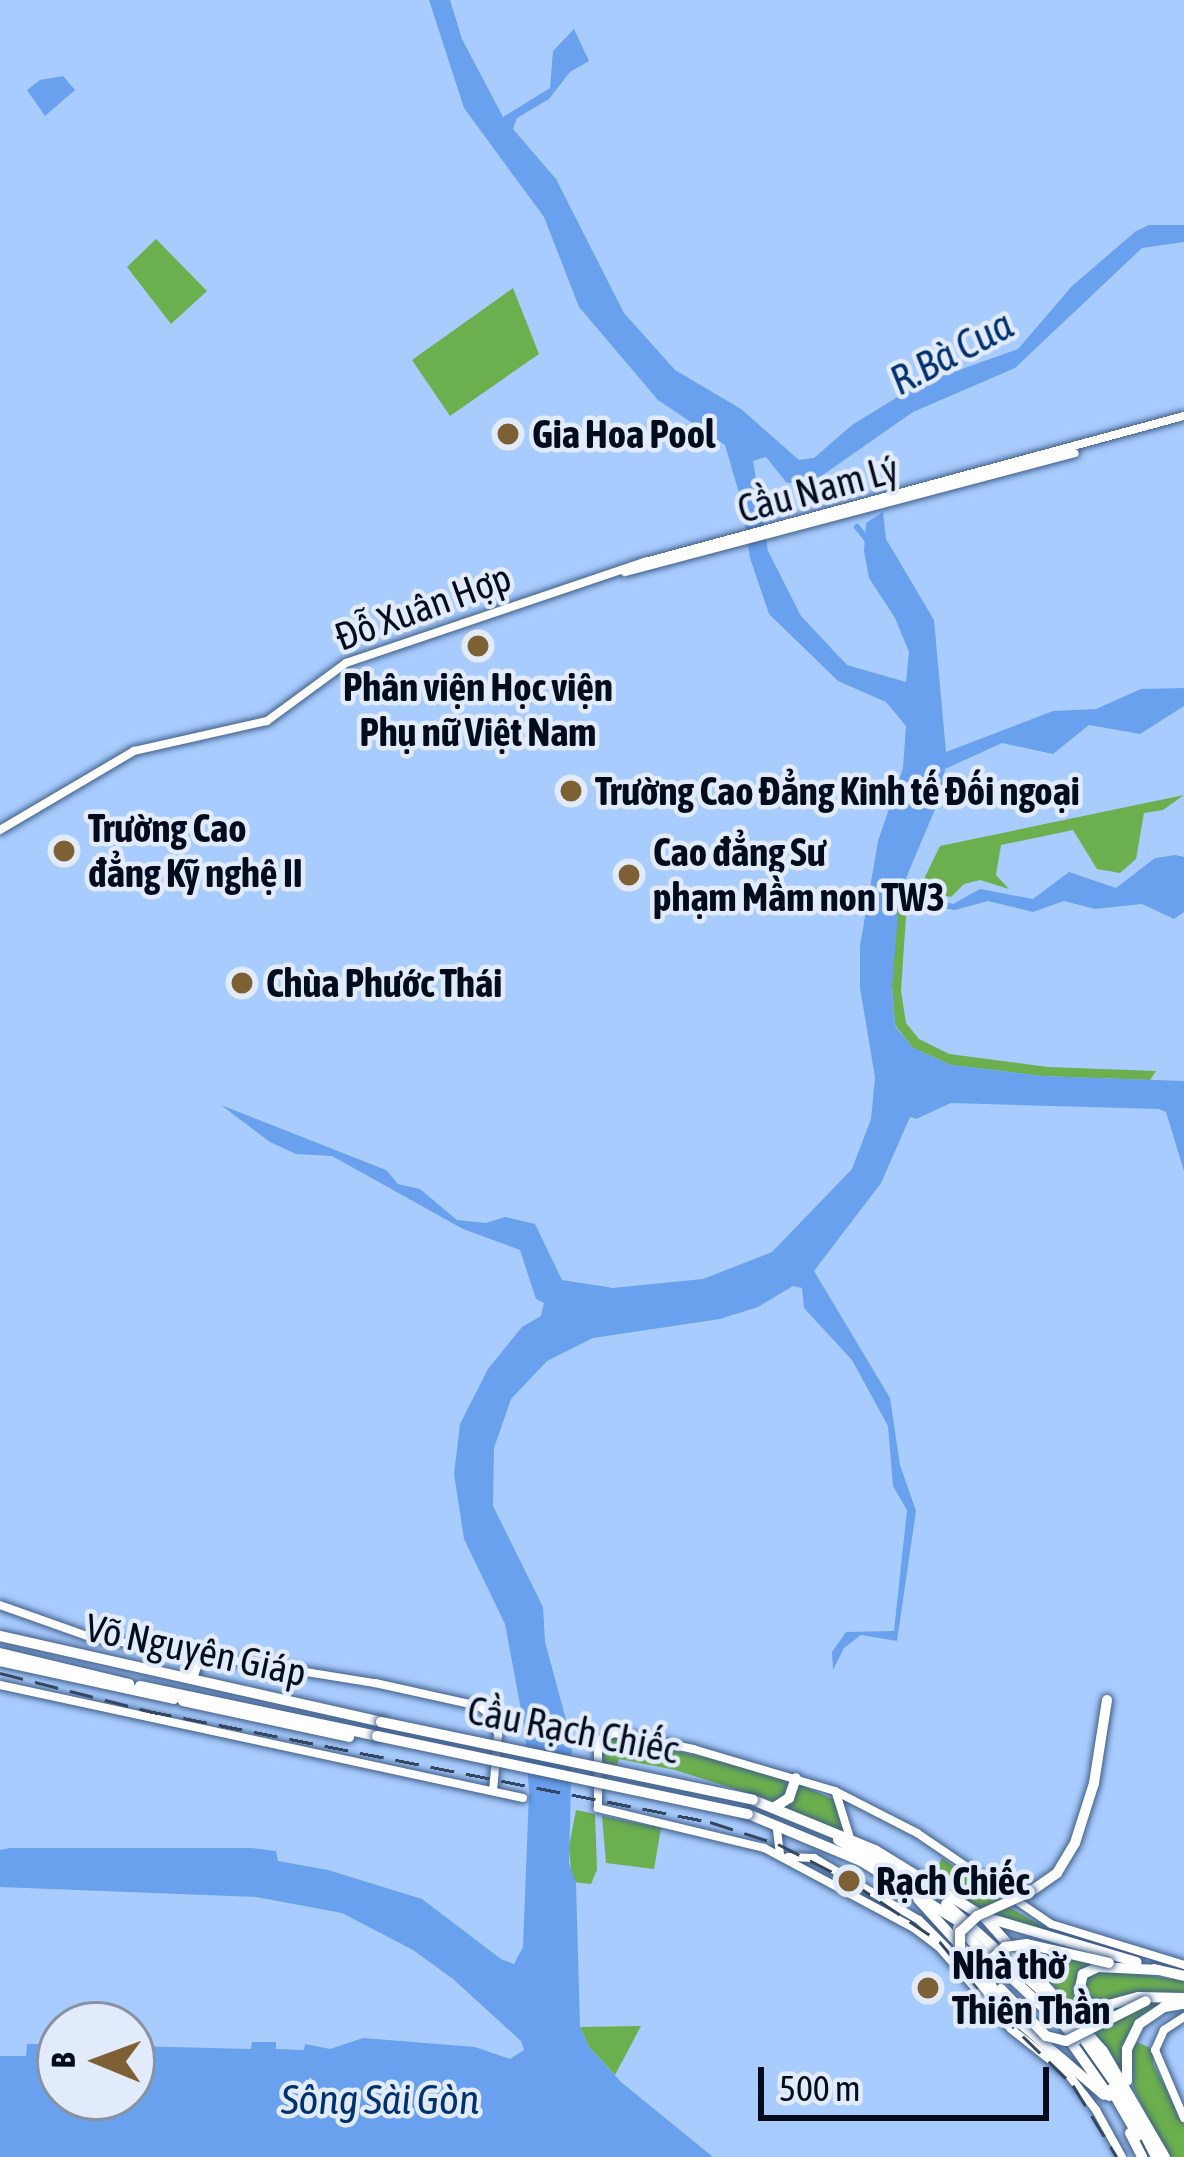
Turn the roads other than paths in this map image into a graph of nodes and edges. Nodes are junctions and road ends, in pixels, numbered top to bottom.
1 (1181, 419) edge
2 (701, 549) joint
3 (0, 830) edge
4 (0, 1605) edge
5 (0, 1639) edge
6 (198, 1652) junction
7 (0, 1657) edge
8 (92, 1676) junction
9 (191, 1682) junction
10 (0, 1685) edge
11 (112, 1689) junction
12 (1107, 1700) dead end
13 (218, 1703) junction
14 (199, 1704) junction
15 (233, 1714) junction
16 (378, 1732) junction
17 (796, 1778) junction
18 (493, 1791) junction
19 (836, 1794) junction
20 (523, 1798) dead end
21 (775, 1807) junction
22 (750, 1810) junction
23 (777, 1830) junction
24 (850, 1838) junction
25 (783, 1856) junction
26 (911, 1886) junction
27 (921, 1903) junction
28 (955, 1905) junction
29 (984, 1917) junction
30 (1005, 1953) junction
31 (1146, 1963) junction
32 (1112, 1964) junction
33 (1184, 1970) edge
34 (1166, 1996) junction
35 (1184, 2001) edge
36 (999, 2005) junction
37 (1184, 2017) edge
38 (1077, 2040) junction
39 (1043, 2046) junction
40 (1127, 2085) junction
41 (1112, 2101) junction
42 (1127, 2102) junction
43 (1184, 2118) edge
44 (1137, 2119) junction
45 (1150, 2126) junction
46 (1124, 2157) edge
47 (1149, 2157) edge
48 (1165, 2157) edge

1 - 2 main road, Cầu Nam Lý
2 - 3 main road, Đỗ Xuân Hợp
4 - 6 main road
5 - 9 highway, Võ Nguyên Giáp
6 - 9 highway
6 - 18 main road
7 - 8 highway, Võ Nguyên Giáp
7 - 11 highway, Võ Nguyên Giáp
8 - 11 highway
8 - 13 highway, Võ Nguyên Giáp
9 - 16 highway, Võ Nguyên Giáp
10 - 18 main road
11 - 14 highway, Võ Nguyên Giáp
12 - 36 highway, bridge
13 - 14 highway
13 - 15 highway
13 - 16 highway, Võ Nguyên Giáp
14 - 15 highway, Võ Nguyên Giáp
15 - 16 highway, Võ Nguyên Giáp
16 - 22 highway, Cầu Rạch Chiếc, bridge
17 - 19 main road
17 - 21 highway
17 - 25 main road
18 - 20 main road
19 - 24 main road
19 - 31 main road
21 - 22 highway
21 - 24 highway
22 - 23 highway
22 - 26 highway
23 - 25 main road
23 - 26 highway
24 - 26 highway
25 - 39 main road
26 - 27 highway
26 - 28 highway
26 - 30 highway
27 - 34 highway, bridge
27 - 38 highway
28 - 29 highway
28 - 30 highway
28 - 30 highway
29 - 30 highway
29 - 31 highway
30 - 38 highway
30 - 40 highway
31 - 32 highway
31 - 33 highway
31 - 33 main road
32 - 34 highway
32 - 36 highway, bridge
34 - 35 highway
35 - 40 highway
36 - 39 highway, bridge
37 - 43 main road
38 - 41 highway
38 - 42 highway
38 - 47 highway
39 - 41 highway
39 - 46 main road
40 - 42 highway
40 - 45 highway
41 - 47 highway
42 - 44 highway
44 - 45 highway
44 - 47 highway
45 - 48 highway

